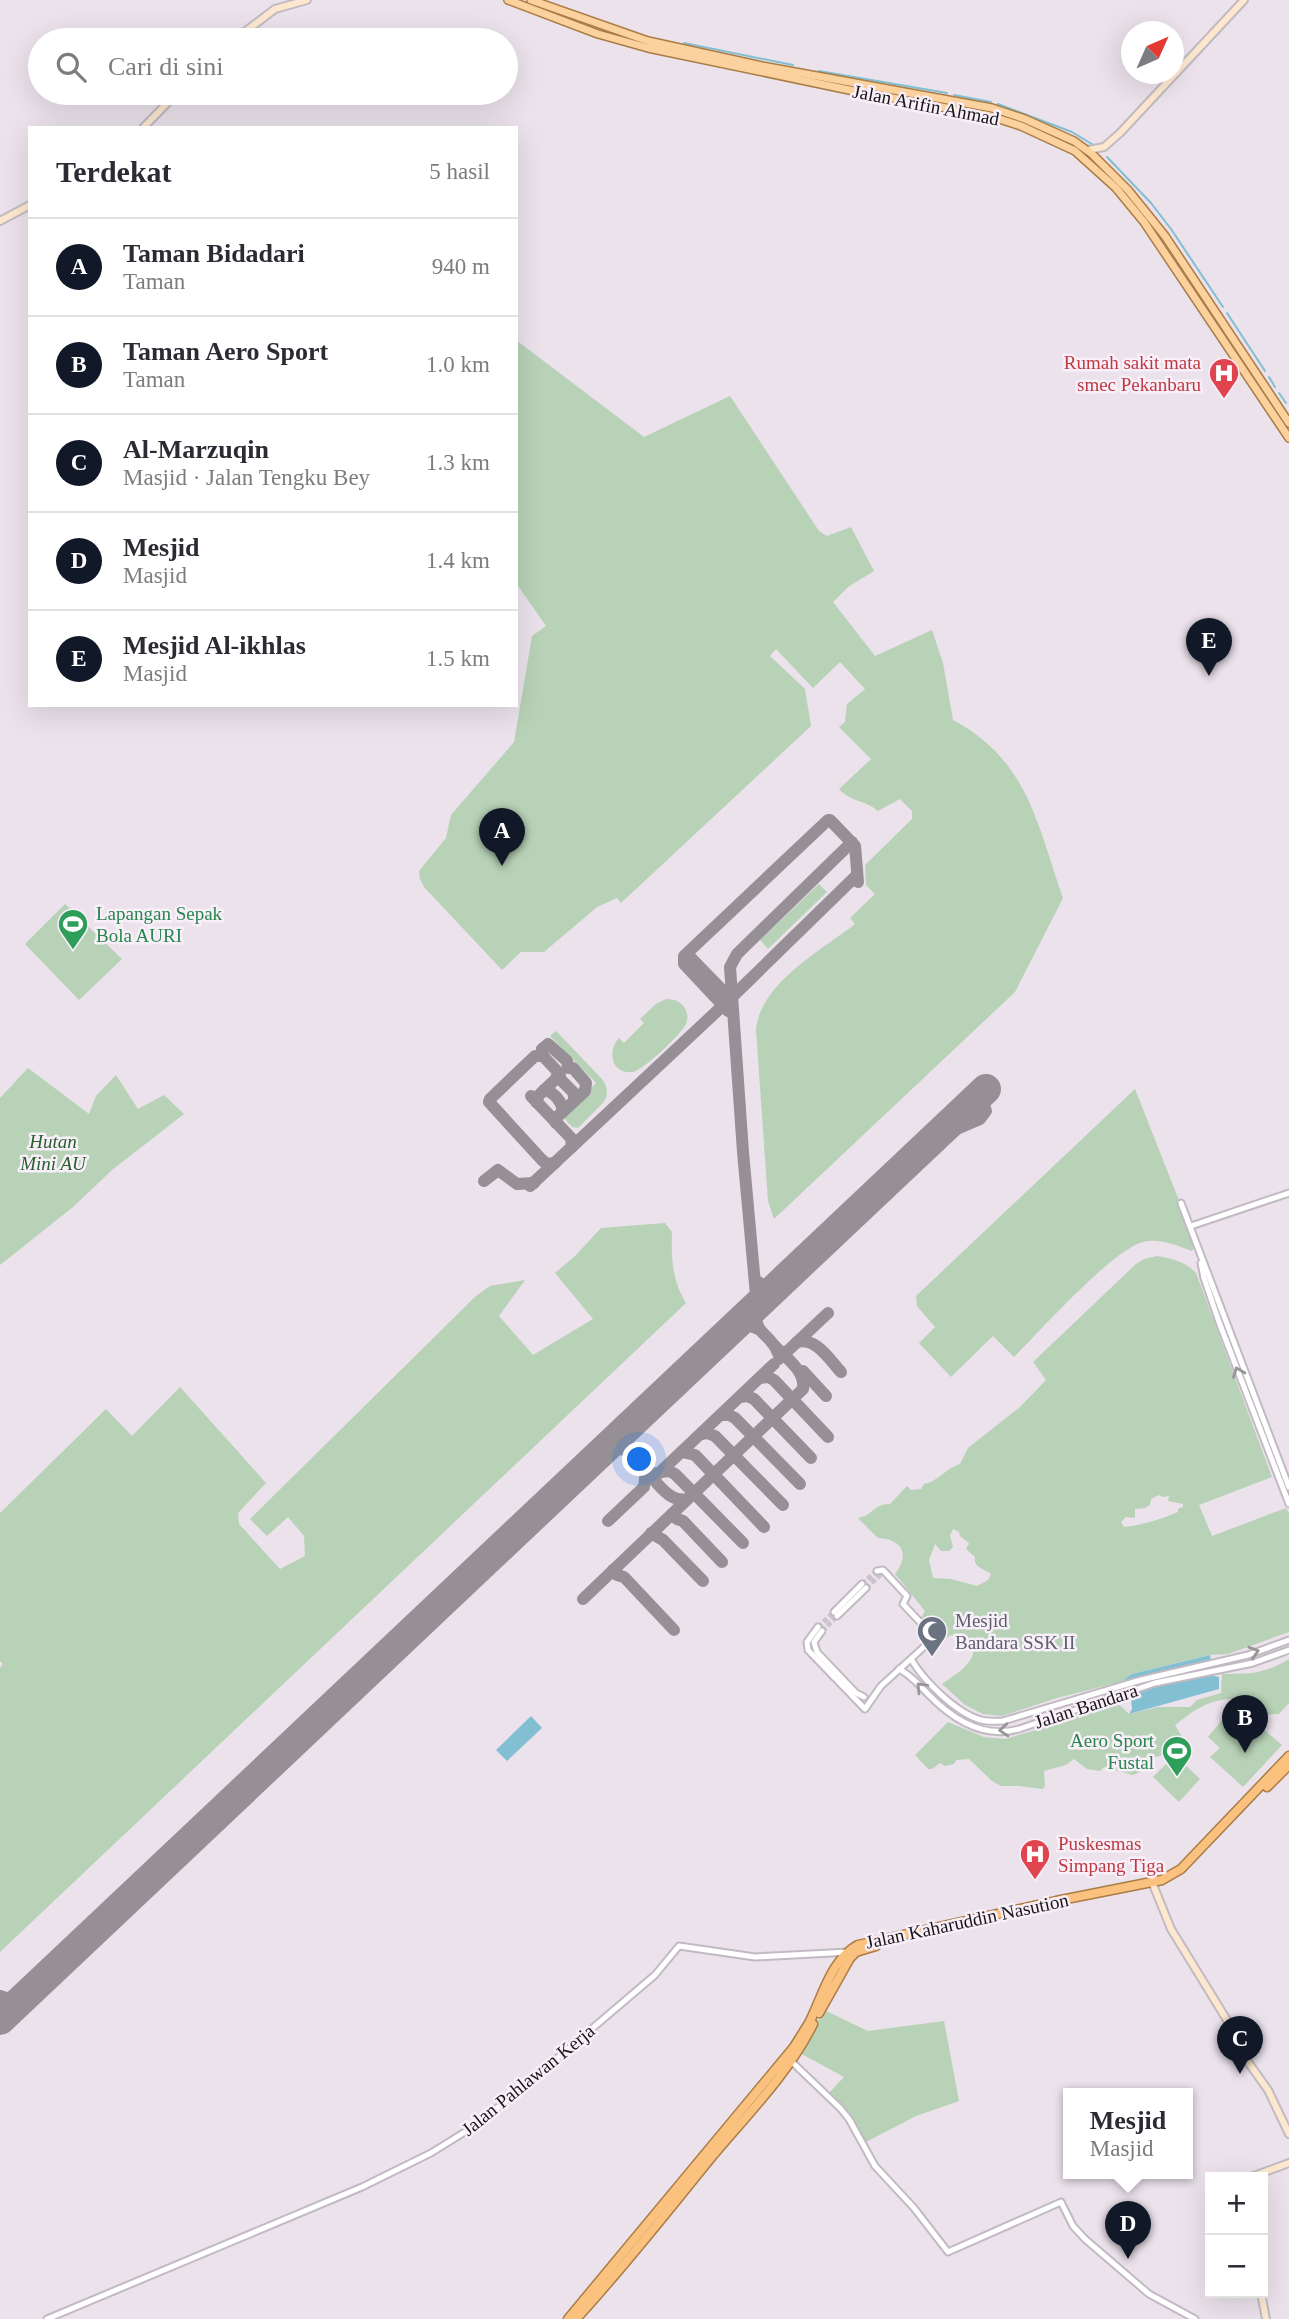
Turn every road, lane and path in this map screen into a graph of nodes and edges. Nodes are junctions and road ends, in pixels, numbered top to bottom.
1 (307, 0) edge
2 (508, 0) edge
3 (531, 0) edge
4 (1244, 0) edge
5 (546, 10) junction
6 (250, 28) edge
7 (839, 84) junction
8 (165, 105) edge
9 (145, 126) edge
10 (1104, 147) junction
11 (1088, 150) junction
12 (1103, 164) junction
13 (28, 206) edge
14 (0, 221) edge
15 (1174, 257) junction
16 (1289, 422) edge
17 (1289, 438) edge
18 (1289, 1193) edge
19 (1181, 1203) dead end
20 (1191, 1226) junction
21 (1200, 1252) junction
22 (1267, 1441) junction
23 (1289, 1488) edge
24 (1289, 1504) edge
25 (881, 1572) dead end
26 (864, 1586) tunnel mouth
27 (836, 1614) tunnel mouth
28 (1289, 1640) edge
29 (1289, 1650) edge
30 (911, 1659) junction
31 (900, 1670) junction
32 (874, 1696) junction
33 (854, 1697) junction
34 (864, 1697) junction
35 (1057, 1705) junction
36 (1060, 1714) junction
37 (1289, 1756) edge
38 (1289, 1765) edge
39 (1152, 1884) junction
40 (851, 1954) junction
41 (791, 2061) junction
42 (754, 2101) junction
43 (1289, 2134) edge
44 (1289, 2163) edge
45 (1265, 2172) edge
46 (1262, 2298) edge
47 (47, 2319) edge
48 (568, 2319) edge
49 (576, 2319) edge
50 (1195, 2319) edge
51 (1266, 2319) edge

1 - 6 main road
2 - 5 main road, Jalan Arifin Ahmad
3 - 5 main road, Jalan Arifin Ahmad
4 - 10 main road
5 - 7 main road, Jalan Arifin Ahmad
7 - 11 main road, Jalan Arifin Ahmad
7 - 15 main road, Jalan Arifin Ahmad
8 - 9 main road
10 - 11 main road
10 - 12 main road
11 - 12 main road, Jalan Arifin Ahmad
12 - 15 main road, Jalan Arifin Ahmad
13 - 14 main road
15 - 16 main road, Jalan Arifin Ahmad
15 - 17 main road, Jalan Arifin Ahmad
18 - 20 street
19 - 20 street
20 - 21 street
21 - 22 street
22 -> 21 street
22 - 23 street
22 - 24 street
25 - 30 street
26 - 27 street
35 -> 28 street, Jalan Bandara
29 - 36 street, Jalan Bandara
30 - 31 street
30 - 35 street, Jalan Bandara
31 - 32 street
36 -> 31 street, Jalan Bandara
32 - 33 street
32 - 34 street
33 - 34 street
33 - 34 street
35 - 36 street
37 - 39 highway, Jalan Kaharuddin Nasution
38 - 39 highway, Jalan Kaharuddin Nasution
39 - 40 highway, Jalan Kaharuddin Nasution
39 - 43 main road
40 - 41 highway, Jalan Kaharuddin Nasution
40 - 42 highway, Jalan Kaharuddin Nasution
40 - 47 street, Jalan Pahlawan Kerja
41 - 42 highway, Jalan Kaharuddin Nasution
41 - 50 street
42 - 48 highway, Jalan Kaharuddin Nasution
42 - 49 highway, Jalan Kaharuddin Nasution
44 - 45 main road
46 - 51 main road

